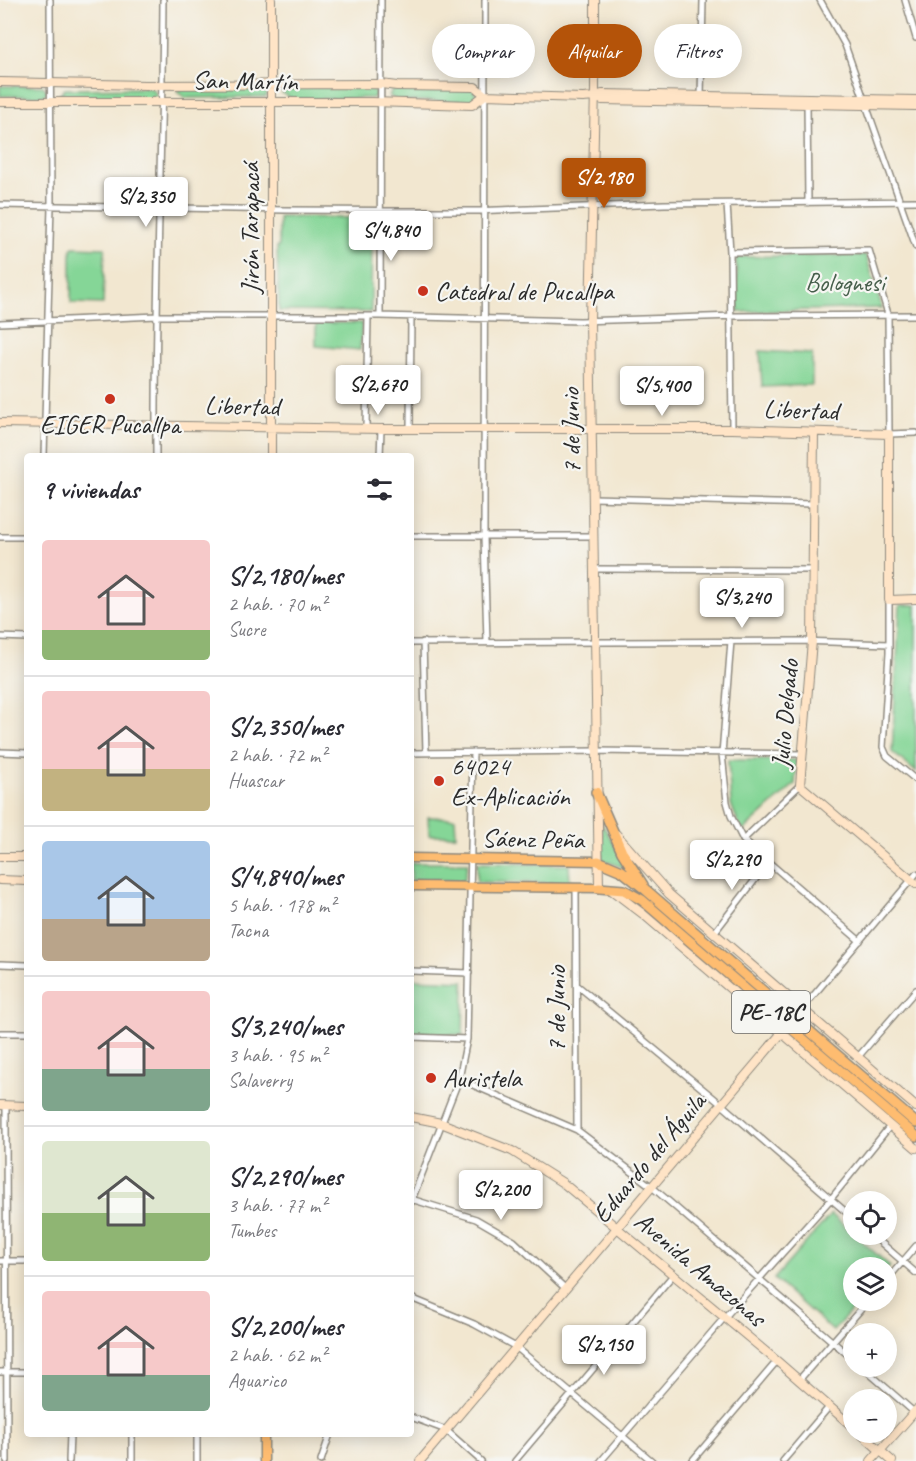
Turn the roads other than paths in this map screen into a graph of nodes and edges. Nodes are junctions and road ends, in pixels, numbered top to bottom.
1 (50, 0) edge
2 (163, 0) edge
3 (271, 0) edge
4 (381, 0) edge
5 (485, 0) edge
6 (595, 0) edge
7 (704, 0) edge
8 (820, 0) edge
9 (905, 0) edge
10 (916, 38) edge
11 (0, 82) edge
12 (50, 83) junction
13 (271, 84) junction
14 (381, 84) junction
15 (162, 85) junction
16 (485, 95) junction
17 (595, 97) junction
18 (702, 99) junction
19 (916, 100) edge
20 (162, 101) junction
21 (271, 101) junction
22 (807, 101) junction
23 (0, 102) edge
24 (51, 102) junction
25 (381, 102) junction
26 (865, 102) junction
27 (916, 106) edge
28 (916, 201) edge
29 (901, 202) junction
30 (808, 203) junction
31 (727, 204) junction
32 (0, 205) edge
33 (51, 206) junction
34 (592, 206) junction
35 (158, 208) junction
36 (270, 209) junction
37 (380, 209) junction
38 (486, 210) junction
39 (916, 247) edge
40 (730, 252) junction
41 (888, 314) junction
42 (916, 315) edge
43 (157, 316) junction
44 (271, 316) junction
45 (380, 316) junction
46 (731, 316) junction
47 (368, 317) junction
48 (411, 317) junction
49 (484, 318) junction
50 (47, 321) junction
51 (590, 321) junction
52 (0, 323) edge
53 (0, 423) edge
54 (45, 424) junction
55 (156, 425) junction
56 (271, 428) junction
57 (366, 428) junction
58 (381, 429) junction
59 (410, 429) junction
60 (484, 429) junction
61 (592, 429) junction
62 (732, 429) junction
63 (813, 432) junction
64 (915, 433) edge
65 (889, 434) junction
66 (916, 442) edge
67 (44, 453) edge
68 (156, 453) edge
69 (271, 453) edge
70 (380, 453) edge
71 (593, 498) junction
72 (813, 504) junction
73 (414, 536) edge
74 (594, 536) junction
75 (0, 537) edge
76 (24, 537) edge
77 (484, 537) junction
78 (594, 569) junction
79 (813, 570) junction
80 (916, 599) edge
81 (889, 600) junction
82 (0, 637) edge
83 (24, 638) edge
84 (731, 641) junction
85 (812, 641) junction
86 (423, 642) junction
87 (487, 642) junction
88 (594, 642) junction
89 (414, 643) edge
90 (889, 644) junction
91 (597, 751) junction
92 (0, 752) edge
93 (473, 752) junction
94 (24, 753) edge
95 (414, 753) edge
96 (426, 753) junction
97 (722, 754) junction
98 (802, 754) junction
99 (916, 780) edge
100 (800, 784) junction
101 (596, 792) junction
102 (612, 829) junction
103 (742, 840) junction
104 (0, 856) edge
105 (24, 857) edge
106 (414, 858) edge
107 (472, 858) junction
108 (598, 861) junction
109 (768, 863) junction
110 (0, 880) edge
111 (914, 880) edge
112 (24, 881) edge
113 (414, 886) edge
114 (470, 886) junction
115 (576, 888) junction
116 (604, 888) junction
117 (646, 890) junction
118 (714, 933) junction
119 (860, 941) junction
120 (0, 964) edge
121 (24, 965) edge
122 (414, 971) edge
123 (469, 973) junction
124 (578, 986) junction
125 (916, 990) edge
126 (910, 998) junction
127 (916, 1002) edge
128 (802, 1009) junction
129 (787, 1026) junction
130 (0, 1033) edge
131 (24, 1033) edge
132 (414, 1037) edge
133 (467, 1039) junction
134 (858, 1057) junction
135 (459, 1078) junction
136 (721, 1104) junction
137 (3, 1105) edge
138 (24, 1106) edge
139 (916, 1107) edge
140 (414, 1118) edge
141 (441, 1123) junction
142 (916, 1123) edge
143 (890, 1126) junction
144 (577, 1130) junction
145 (916, 1136) edge
146 (916, 1149) edge
147 (652, 1186) junction
148 (414, 1192) edge
149 (830, 1200) junction
150 (414, 1201) edge
151 (843, 1210) edge
152 (617, 1227) junction
153 (884, 1245) edge
154 (916, 1246) edge
155 (3, 1261) edge
156 (24, 1261) edge
157 (903, 1261) junction
158 (897, 1268) edge
159 (916, 1273) edge
160 (673, 1275) junction
161 (760, 1278) junction
162 (566, 1289) junction
163 (414, 1299) edge
164 (860, 1311) edge
165 (724, 1318) junction
166 (834, 1342) junction
167 (516, 1347) junction
168 (843, 1350) edge
169 (777, 1361) junction
170 (0, 1372) edge
171 (7, 1372) junction
172 (24, 1372) edge
173 (874, 1377) edge
174 (799, 1380) junction
175 (573, 1394) junction
176 (829, 1407) junction
177 (915, 1412) edge
178 (414, 1418) edge
179 (843, 1419) edge
180 (446, 1430) junction
181 (623, 1436) junction
182 (70, 1437) edge
183 (132, 1437) edge
184 (197, 1437) edge
185 (264, 1437) edge
186 (329, 1437) edge
187 (871, 1443) edge
188 (880, 1451) junction
189 (8, 1461) edge
190 (69, 1461) edge
191 (132, 1461) edge
192 (197, 1461) edge
193 (264, 1461) edge
194 (321, 1461) edge
195 (420, 1461) edge
196 (482, 1461) edge
197 (515, 1461) edge
198 (601, 1461) edge
199 (652, 1461) edge
200 (692, 1461) edge
201 (783, 1461) edge
202 (871, 1461) edge
203 (892, 1461) edge

1 - 12 street
2 - 15 street
3 - 13 street, Jirón Tarapacá
4 - 14 street
5 - 16 street
6 - 17 street, 7 de Junio
7 - 18 street
8 - 26 street
9 - 10 street
11 - 12 street, San Martín
12 - 15 street, San Martín
12 - 24 street
13 - 14 street, San Martín
13 - 15 street, San Martín
13 - 21 street, Jirón Tarapacá
14 - 16 street, San Martín
14 - 25 street
15 - 20 street
16 - 17 street, San Martín
16 - 25 street, San Martín
16 - 38 street
17 - 18 street, San Martín
17 - 34 street, 7 de Junio
18 - 22 street, San Martín
19 - 26 street, San Martín
20 - 21 street, San Martín
20 - 24 street, San Martín
20 - 35 street
21 - 25 street, San Martín
21 - 36 street, Jirón Tarapacá
22 - 26 street, San Martín
22 - 30 street
23 - 24 street, San Martín
24 - 33 street
25 - 37 street
26 - 27 street, San Martín
26 - 29 street
28 - 29 street
29 - 30 street
29 - 39 street
30 - 31 street
31 - 34 street
31 - 40 street
32 - 33 street
33 - 35 street
33 - 50 street
34 - 38 street
34 - 51 street, 7 de Junio
35 - 36 street
35 - 43 street
36 - 37 street
36 - 44 street, Jirón Tarapacá
37 - 38 street
37 - 45 street
38 - 49 street
40 - 41 street
40 - 46 street
41 - 42 street
41 - 46 street
41 - 65 street
43 - 44 street
43 - 50 street
43 - 55 street
44 - 47 street
44 - 56 street, Jirón Tarapacá
45 - 47 street
45 - 48 street
46 - 51 street
46 - 62 street
47 - 57 street
48 - 49 street
48 - 59 street
49 - 51 street
49 - 60 street
50 - 52 street
50 - 54 street
51 - 61 street, 7 de Junio
53 - 54 street, Libertad
54 - 55 street, Libertad
54 - 67 street
55 - 56 street, Libertad
55 - 68 street
56 - 57 street, Libertad
56 - 69 street, Jirón Tarapacá
57 - 58 street, Libertad
58 - 59 street, Libertad
58 - 70 street
59 - 60 street, Libertad
60 - 61 street, Libertad
60 - 77 street
61 - 62 street, Libertad
61 - 71 street, 7 de Junio
62 - 63 street, Libertad
63 - 65 street, Libertad
63 - 72 street, Julio Delgado
64 - 65 street, Libertad
64 - 66 street
65 - 81 street
71 - 72 street
71 - 74 street, 7 de Junio
72 - 79 street, Julio Delgado
73 - 77 street
74 - 77 street
74 - 78 street, 7 de Junio
75 - 76 street
77 - 87 street
78 - 79 street
78 - 88 street, 7 de Junio
79 - 85 street, Julio Delgado
80 - 81 street
81 - 90 street
82 - 83 street
84 - 85 street
84 - 88 street
84 - 97 street
85 - 90 street
85 - 98 street, Julio Delgado
86 - 87 street
86 - 89 street
86 - 96 street
87 - 88 street
88 - 91 street, 7 de Junio
90 - 99 street
91 - 93 street
91 - 97 street
91 - 101 street, 7 de Junio
92 - 94 street
93 - 96 street
93 - 107 street
95 - 96 street
97 - 98 street
97 - 103 street
98 - 100 street, Julio Delgado
100 - 103 street
100 - 111 street
101 - 102 highway
101 - 108 street, 7 de Junio
102 - 117 highway
102 - 118 street
103 - 109 street
104 - 105 street
106 - 107 main road, Sáenz Peña
107 - 108 main road, Sáenz Peña
107 - 114 street
108 - 116 street, 7 de Junio
108 - 117 highway, Sáenz Peña / PE-18C
109 - 118 street
109 - 119 street
110 - 112 street
111 - 119 street
113 - 114 main road, Sáenz Peña
114 - 115 main road, Sáenz Peña
114 - 123 street
115 - 116 main road, Sáenz Peña
115 - 124 street, 7 de Junio
116 - 129 street
116 - 129 highway, Sáenz Peña / PE-18C
117 - 129 highway, PE-18C
118 - 128 street
119 - 128 street
120 - 121 street
122 - 123 street
123 - 133 street
124 - 136 street
124 - 144 street, 7 de Junio
125 - 126 street
126 - 127 street
126 - 134 street
128 - 129 street, Eduardo del Águila
128 - 134 street
129 - 136 street, Eduardo del Águila
129 - 142 highway, PE-18C
129 - 143 street
129 - 145 highway, PE-18C
130 - 131 street
132 - 133 street
133 - 135 street
134 - 139 street
135 - 141 street
135 - 144 street
136 - 147 street, Eduardo del Águila
136 - 149 street
137 - 138 street
137 - 155 street
140 - 141 street, Avenida Amazonas
141 - 148 street
141 - 152 street, Avenida Amazonas
143 - 146 street
143 - 149 street
144 - 147 street
147 - 152 street, Eduardo del Águila
147 - 161 street
149 - 151 street
149 - 161 street
150 - 162 street
152 - 160 street, Avenida Amazonas
152 - 162 street, Eduardo del Águila
153 - 157 street
154 - 157 street
155 - 156 street
155 - 171 street
157 - 158 street
157 - 159 street
160 - 165 street, Avenida Amazonas
160 - 175 street
161 - 165 street
161 - 166 street
162 - 167 street, Eduardo del Águila
163 - 167 street
164 - 166 street
165 - 169 street, Avenida Amazonas
165 - 181 street
166 - 168 street
166 - 174 street
167 - 175 street
167 - 180 street, Eduardo del Águila
169 - 174 street, Avenida Amazonas
169 - 200 street
170 - 171 street
171 - 172 street
171 - 189 street
173 - 177 street
174 - 176 street, Avenida Amazonas
175 - 181 street
175 - 197 street
176 - 179 street, Avenida Amazonas
176 - 201 street
177 - 188 street
178 - 180 street
180 - 195 street, Eduardo del Águila
180 - 196 street
181 - 198 street
181 - 199 street
182 - 190 street
183 - 191 street
184 - 192 street
185 - 193 main road
186 - 194 street
187 - 188 street
188 - 202 street
188 - 203 street

